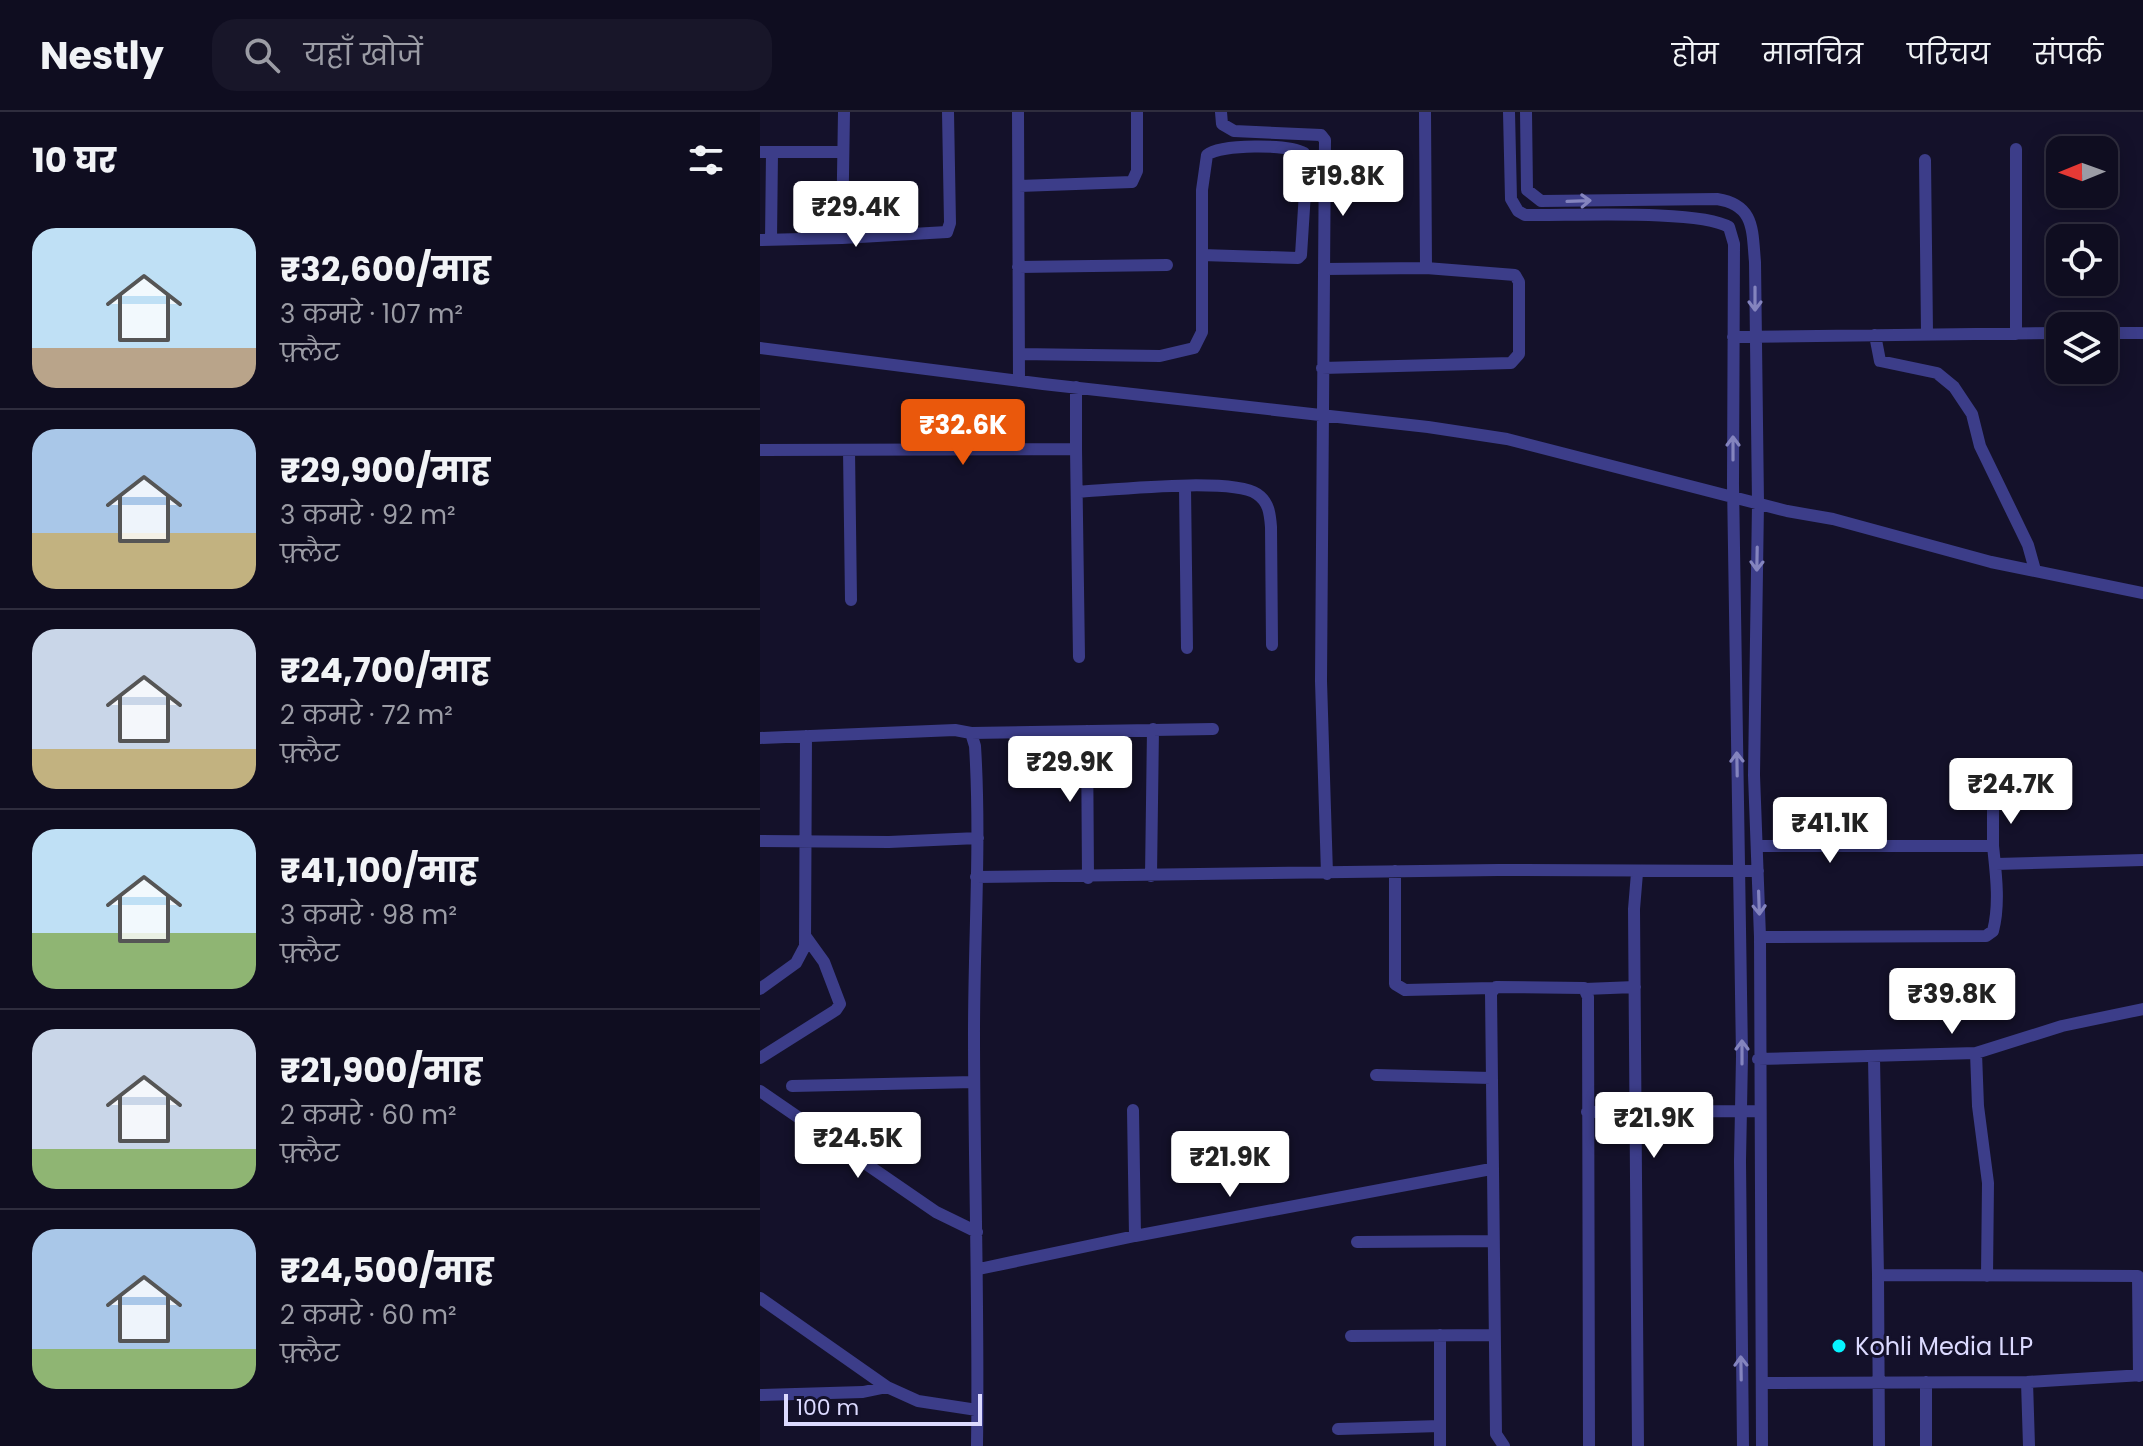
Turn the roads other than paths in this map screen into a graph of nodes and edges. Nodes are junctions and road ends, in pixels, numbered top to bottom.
1 (844, 112) edge
2 (948, 112) edge
3 (1018, 112) edge
4 (1137, 112) edge
5 (1221, 112) edge
6 (1425, 112) edge
7 (1509, 112) edge
8 (1526, 112) edge
9 (2016, 149) dead end
10 (766, 152) edge
11 (843, 152) junction
12 (1925, 160) dead end
13 (1019, 186) junction
14 (1533, 197) junction
15 (1518, 211) junction
16 (1746, 211) junction
17 (1729, 227) junction
18 (842, 238) junction
19 (766, 240) edge
20 (1202, 255) junction
21 (1167, 265) dead end
22 (1018, 267) junction
23 (1426, 268) junction
24 (1325, 269) junction
25 (1927, 333) junction
26 (2046, 333) edge
27 (2118, 333) edge
28 (2143, 333) edge
29 (2016, 334) junction
30 (1875, 335) junction
31 (1733, 337) junction
32 (1755, 337) junction
33 (760, 348) edge
34 (1019, 354) junction
35 (1322, 368) junction
36 (1019, 381) junction
37 (1076, 387) junction
38 (1321, 414) junction
39 (1076, 449) junction
40 (760, 450) edge
41 (849, 450) junction
42 (1185, 487) junction
43 (1077, 492) junction
44 (1733, 497) junction
45 (1758, 503) junction
46 (2035, 570) junction
47 (2143, 593) edge
48 (851, 600) dead end
49 (1272, 645) dead end
50 (1187, 648) dead end
51 (1079, 657) dead end
52 (1153, 729) junction
53 (1213, 729) dead end
54 (1087, 731) junction
55 (971, 733) junction
56 (806, 736) junction
57 (760, 738) edge
58 (1993, 806) dead end
59 (978, 838) junction
60 (760, 841) edge
61 (807, 841) junction
62 (1757, 846) junction
63 (1993, 846) junction
64 (2143, 860) edge
65 (1996, 864) junction
66 (1395, 871) junction
67 (1739, 871) junction
68 (1758, 871) junction
69 (1637, 873) junction
70 (1327, 874) junction
71 (1151, 876) junction
72 (976, 877) junction
73 (1088, 878) junction
74 (806, 937) junction
75 (1760, 937) junction
76 (1635, 987) junction
77 (1493, 988) junction
78 (760, 989) edge
79 (1585, 989) junction
80 (2143, 1009) edge
81 (1976, 1053) junction
82 (760, 1058) edge
83 (1874, 1058) junction
84 (1758, 1059) junction
85 (1376, 1075) dead end
86 (1491, 1078) junction
87 (974, 1082) junction
88 (792, 1086) dead end
89 (760, 1091) edge
90 (1133, 1110) dead end
91 (1741, 1111) junction
92 (1759, 1111) junction
93 (1587, 1112) junction
94 (1636, 1112) junction
95 (1491, 1169) junction
96 (977, 1232) junction
97 (1135, 1236) junction
98 (1492, 1241) junction
99 (1357, 1242) dead end
100 (979, 1269) junction
101 (1878, 1275) junction
102 (1987, 1276) junction
103 (760, 1298) edge
104 (1440, 1335) junction
105 (1493, 1335) junction
106 (1351, 1336) dead end
107 (2141, 1375) edge
108 (1879, 1381) junction
109 (1926, 1382) junction
110 (2027, 1382) junction
111 (1762, 1383) junction
112 (887, 1387) junction
113 (760, 1395) edge
114 (977, 1410) junction
115 (1440, 1426) junction
116 (1338, 1429) dead end
117 (977, 1446) edge
118 (1440, 1446) edge
119 (1504, 1446) edge
120 (1589, 1446) edge
121 (1638, 1446) edge
122 (1743, 1446) edge
123 (1762, 1446) edge
124 (1879, 1446) edge
125 (1926, 1446) edge
126 (2029, 1446) edge

1 - 11 street
2 - 18 street
3 - 13 street
4 - 13 street
5 - 24 street
6 - 23 street
7 - 15 street
8 - 14 street
9 - 29 street
10 - 11 street
10 - 19 street
11 - 18 street
12 - 25 street
13 - 22 street
14 - 15 street
14 -> 16 street
15 - 17 street
16 - 17 street
16 -> 32 street
17 - 31 street
18 - 19 street
20 - 20 street
20 - 34 street
21 - 22 street
22 - 34 street
23 - 24 street
23 - 35 street
24 - 35 street
25 - 29 street
25 - 30 street
26 - 29 street
27 - 28 street
30 - 32 street
30 - 46 street
31 - 32 street
44 -> 31 street
32 - 45 street
33 - 36 street
34 - 36 street
35 - 38 street
36 - 37 street
37 - 38 street
37 - 39 street
38 - 44 street
38 - 70 street
39 - 41 street
39 - 43 street
40 - 41 street
41 - 48 street
42 - 43 street
42 - 49 street
42 - 50 street
43 - 51 street
44 - 45 street
67 -> 44 street
45 - 46 street
45 -> 62 street
46 - 47 street
52 - 53 street
52 - 54 street
52 - 71 street
54 - 55 street
54 - 73 street
55 - 56 street
55 - 59 street
56 - 57 street
56 - 61 street
58 - 63 street
59 - 61 street
59 - 72 street
60 - 61 street
61 - 74 street
62 - 63 street
62 - 68 street
63 - 65 street
64 - 65 street
65 - 75 street
66 - 69 street
66 - 70 street
66 - 77 street
67 - 68 street
67 - 69 street
91 -> 67 street
68 -> 75 street
69 - 76 street
70 - 71 street
71 - 73 street
72 - 73 street
72 - 87 street
74 - 78 street
74 - 82 street
75 - 84 street
76 - 79 street
76 - 94 street
77 - 79 street
77 - 86 street
79 - 93 street
80 - 81 street
81 - 83 street
81 - 102 street
83 - 84 street
83 - 101 street
84 - 92 street
85 - 86 street
86 - 95 street
87 - 88 street
87 - 96 street
89 - 96 street
90 - 97 street
91 - 92 street
91 - 94 street
122 -> 91 street
92 - 111 street
93 - 94 street
93 - 120 street
94 - 121 street
95 - 97 street
95 - 98 street
96 - 100 street
97 - 100 street
98 - 99 street
98 - 105 street
100 - 114 street
101 - 102 street
101 - 108 street
102 - 107 street
103 - 112 street
104 - 105 street
104 - 106 street
104 - 115 street
105 - 119 street
107 - 110 street
108 - 109 street
108 - 111 street
108 - 124 street
109 - 110 street
109 - 125 street
110 - 126 street
111 - 123 street
112 - 113 street
112 - 114 street
114 - 117 street
115 - 116 street
115 - 118 street

